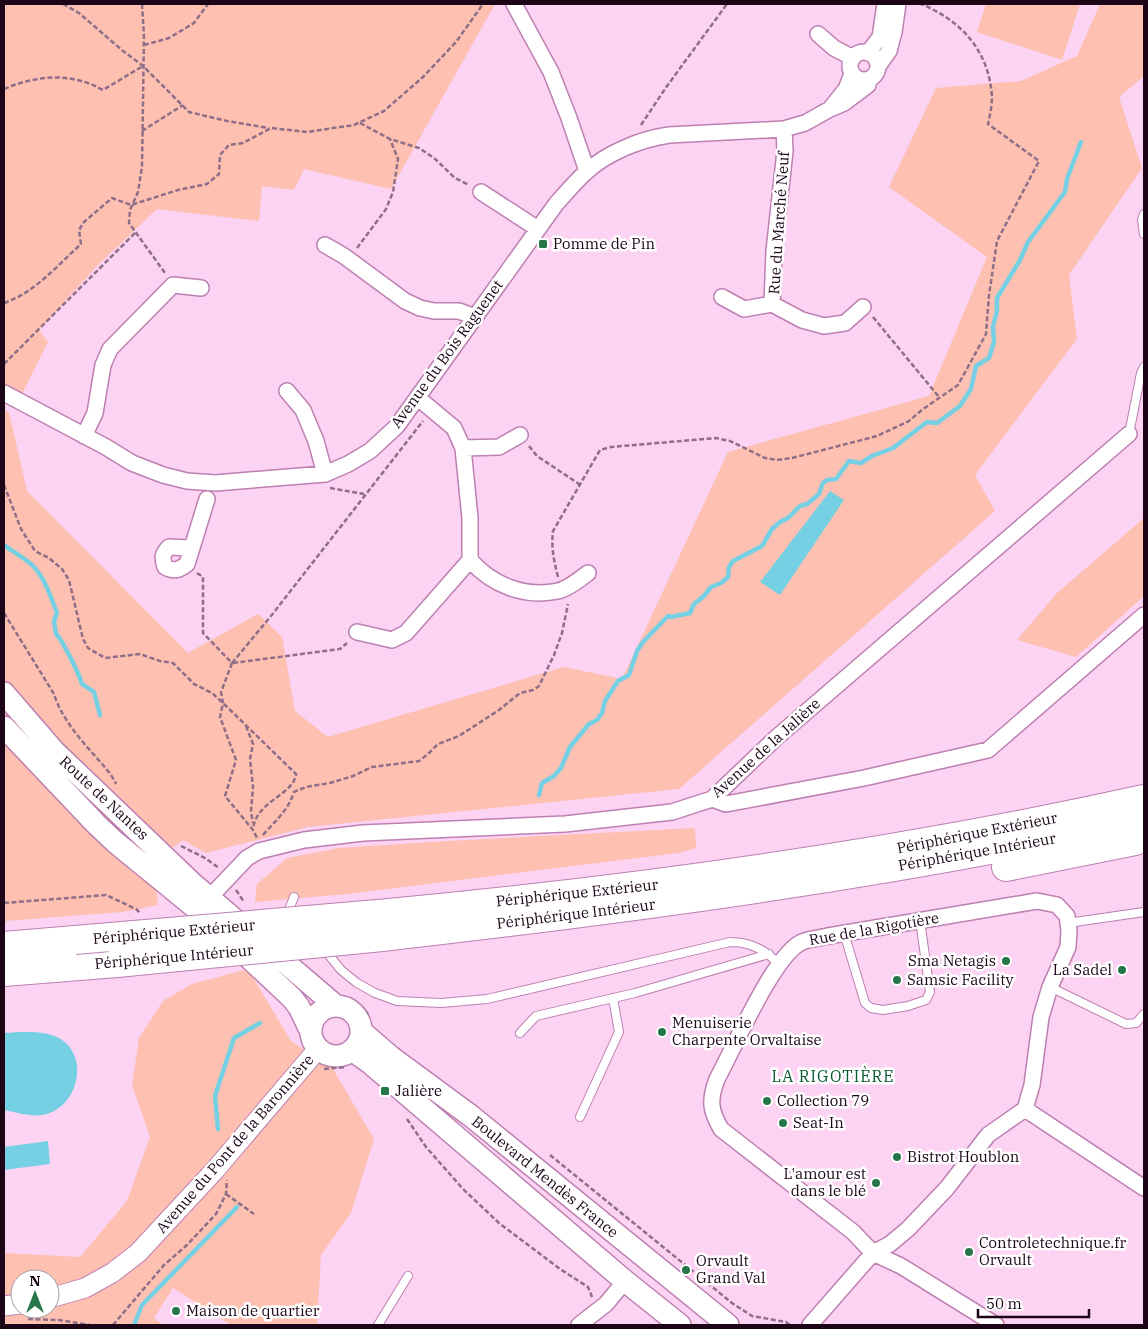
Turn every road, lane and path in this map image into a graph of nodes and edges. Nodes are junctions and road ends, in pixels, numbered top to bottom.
1 (63, 4) edge
2 (142, 4) edge
3 (208, 4) edge
4 (483, 4) edge
5 (727, 4) edge
6 (885, 4) edge
7 (898, 4) edge
8 (519, 5) edge
9 (818, 34) dead end
10 (144, 45) junction
11 (868, 53) junction
12 (853, 58) junction
13 (878, 65) junction
14 (143, 66) junction
15 (852, 74) junction
16 (868, 80) junction
17 (4, 89) edge
18 (183, 105) junction
19 (830, 109) junction
20 (360, 123) junction
21 (270, 128) junction
22 (784, 129) junction
23 (641, 130) dead end
24 (142, 131) junction
25 (390, 139) junction
26 (587, 171) junction
27 (481, 192) joint
28 (131, 205) junction
29 (1144, 214) edge
30 (538, 229) junction
31 (135, 233) junction
32 (1144, 234) edge
33 (324, 245) dead end
34 (349, 260) junction
35 (174, 285) junction
36 (201, 288) dead end
37 (722, 297) dead end
38 (4, 303) edge
39 (772, 304) junction
40 (863, 307) joint
41 (475, 317) junction
42 (4, 364) edge
43 (1144, 367) edge
44 (286, 391) dead end
45 (4, 393) edge
46 (418, 398) junction
47 (939, 398) dead end
48 (432, 410) junction
49 (1129, 434) joint
50 (520, 435) joint
51 (84, 436) junction
52 (463, 448) junction
53 (324, 480) junction
54 (579, 484) dead end
55 (4, 485) edge
56 (365, 494) junction
57 (207, 499) dead end
58 (191, 548) junction
59 (470, 560) junction
60 (187, 564) junction
61 (588, 573) dead end
62 (562, 590) junction
63 (4, 613) edge
64 (1144, 615) edge
65 (357, 632) joint
66 (232, 663) junction
67 (4, 693) edge
68 (223, 703) junction
69 (245, 724) junction
70 (4, 727) edge
71 (1144, 780) edge
72 (119, 792) dead end
73 (712, 799) junction
74 (1144, 799) edge
75 (1144, 819) edge
76 (254, 830) junction
77 (1144, 839) edge
78 (892, 848) junction
79 (801, 883) junction
80 (294, 897) dead end
81 (203, 903) junction
82 (1144, 912) edge
83 (920, 920) junction
84 (1068, 923) junction
85 (385, 925) junction
86 (307, 928) dead end
87 (844, 933) junction
88 (313, 935) dead end
89 (4, 946) edge
90 (774, 959) junction
91 (4, 972) edge
92 (1050, 987) junction
93 (613, 998) junction
94 (336, 1006) junction
95 (1144, 1014) edge
96 (361, 1031) junction
97 (520, 1032) dead end
98 (316, 1050) junction
99 (351, 1058) junction
100 (1025, 1109) junction
101 (402, 1113) dead end
102 (580, 1117) dead end
103 (223, 1177) dead end
104 (1144, 1188) edge
105 (226, 1194) junction
106 (254, 1214) dead end
107 (873, 1253) junction
108 (408, 1276) dead end
109 (625, 1281) junction
110 (60, 1295) edge
111 (592, 1314) junction
112 (55, 1319) edge
113 (90, 1325) edge
114 (113, 1325) edge
115 (378, 1325) edge
116 (579, 1325) edge
117 (680, 1325) edge
118 (728, 1325) edge
119 (810, 1325) edge
120 (996, 1325) edge

1 - 14 path
2 - 10 path
3 - 10 path
4 - 20 path
5 - 23 path
6 - 11 street
7 - 13 street, Avenue du Bois Raguenet
8 - 26 street
9 - 12 street
10 - 14 path
11 - 12 street
11 - 13 street
12 - 15 street, Avenue du Bois Raguenet
13 - 16 street, Avenue du Bois Raguenet
14 - 17 path
14 - 18 path
14 - 24 path
15 - 16 street
15 - 19 street, Avenue du Bois Raguenet
16 - 19 street, Avenue du Bois Raguenet
18 - 21 path
18 - 24 path
19 - 22 street, Avenue du Bois Raguenet
20 - 21 path
20 - 25 path
21 - 28 path
22 - 26 street, Avenue du Bois Raguenet
22 - 39 street, Rue du Marché Neuf
24 - 28 path
25 - 27 path
25 - 34 path
26 - 30 street, Avenue du Bois Raguenet
27 - 30 street
28 - 31 path
28 - 38 path
29 - 32 lane
30 - 41 street, Avenue du Bois Raguenet
31 - 35 path
31 - 42 path
33 - 34 street
34 - 41 street
35 - 36 street
35 - 51 street
37 - 39 street
39 - 40 street, Rue du Marché Neuf
40 - 47 path
41 - 46 street, Avenue du Bois Raguenet
43 - 49 lane
44 - 53 street
45 - 51 street, Avenue du Bois Raguenet
46 - 48 street
46 - 53 street, Avenue du Bois Raguenet
48 - 52 street
48 - 56 path
49 - 73 street, Avenue de la Jalière
50 - 52 street
50 - 54 path
51 - 53 street, Avenue du Bois Raguenet
52 - 59 street
53 - 56 path
55 - 68 path
56 - 66 path
57 - 58 street
58 - 60 street
58 - 60 street
59 - 62 street
59 - 65 street
60 - 66 path
61 - 62 street
62 - 76 path
63 - 72 path
64 - 73 street
65 - 66 path
66 - 68 path
67 - 81 main road, Route de Nantes
68 - 69 path
68 - 76 path
69 - 76 path
69 - 76 path
70 - 81 main road, Route de Nantes
71 - 78 highway
73 - 81 street, Avenue de la Jalière
74 - 78 highway, Périphérique Extérieur
75 - 79 highway, Périphérique Intérieur
77 - 79 highway
78 - 85 highway, Périphérique Extérieur
79 - 85 highway, Périphérique Intérieur
80 - 86 lane
81 - 94 main road, Route de Nantes
81 - 98 main road, Route de Nantes
82 - 84 lane
83 - 84 street, Rue de la Rigotière
83 - 87 street, Rue de la Rigotière
83 - 87 lane
84 - 92 street
85 - 89 highway, Périphérique Extérieur, bridge
85 - 91 highway, Périphérique Intérieur, bridge
87 - 90 street, Rue de la Rigotière
88 - 90 lane
90 - 93 lane
90 - 107 street, Rue de la Rigotière
92 - 95 lane
92 - 100 street
93 - 97 lane
93 - 102 lane
94 - 96 main road, Boulevard Mendès France
94 - 98 main road
96 - 99 main road
96 - 118 main road, Boulevard Mendès France
98 - 99 path
98 - 99 main road
98 - 110 street, Avenue du Pont de la Baronnière
99 - 109 main road, Boulevard Mendès France
100 - 104 street
100 - 107 street
101 - 111 path
103 - 105 path
105 - 106 path
105 - 114 path
107 - 119 street
107 - 120 street
108 - 115 lane
109 - 111 street
109 - 117 main road, Boulevard Mendès France
111 - 116 street
112 - 113 path

